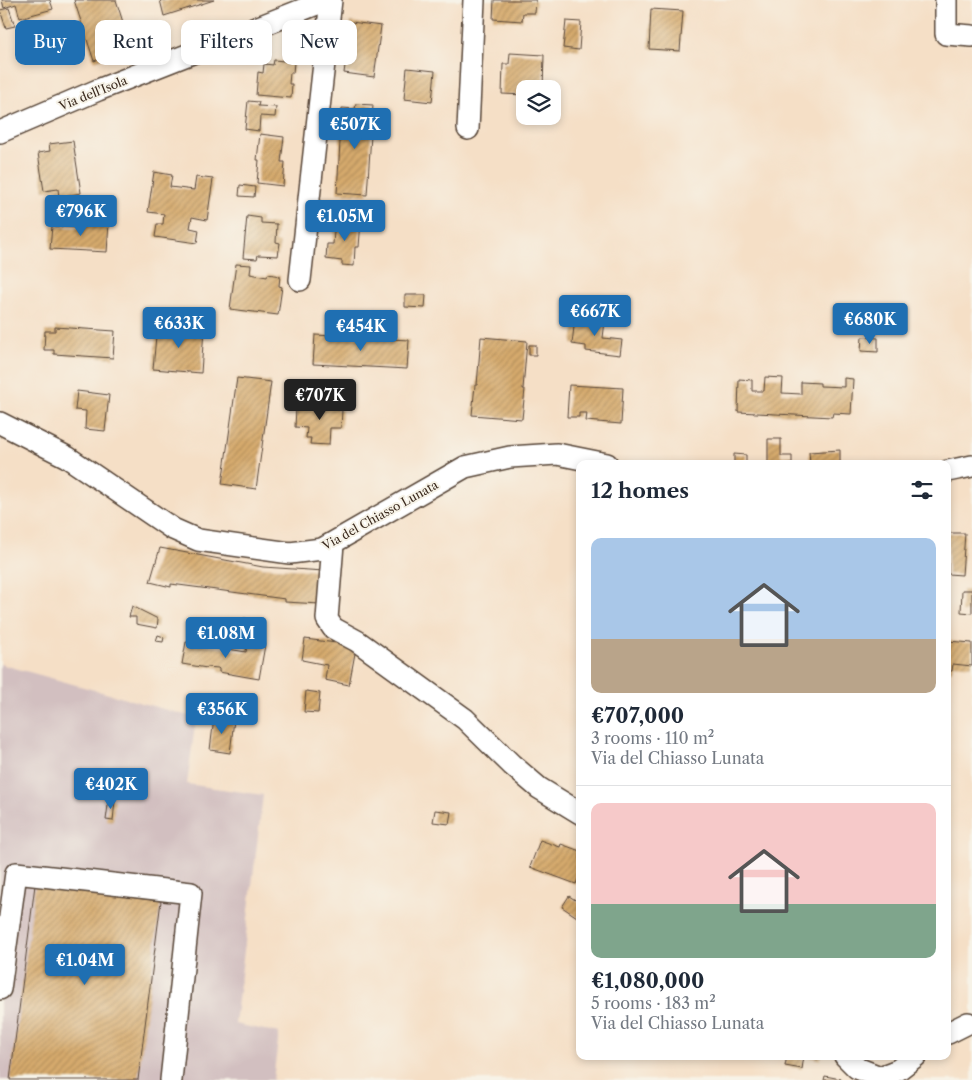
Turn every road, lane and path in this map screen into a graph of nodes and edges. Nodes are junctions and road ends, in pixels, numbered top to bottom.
1 (327, 0) edge
2 (331, 0) edge
3 (474, 0) edge
4 (946, 0) edge
5 (972, 36) edge
6 (468, 129) dead end
7 (0, 132) edge
8 (300, 280) dead end
9 (0, 423) edge
10 (588, 460) edge
11 (972, 466) edge
12 (951, 470) edge
13 (332, 544) junction
14 (576, 811) edge
15 (0, 989) edge
16 (968, 1023) dead end
17 (951, 1032) edge
18 (849, 1060) edge
19 (911, 1060) edge
20 (171, 1080) edge

1 - 7 street, Via dell'Isola
2 - 8 street
3 - 6 street
4 - 5 street
9 - 13 street, Via del Chiasso Lunata
10 - 13 street, Via del Chiasso Lunata
11 - 12 street
13 - 14 street
15 - 20 street
16 - 17 street
18 - 19 street

